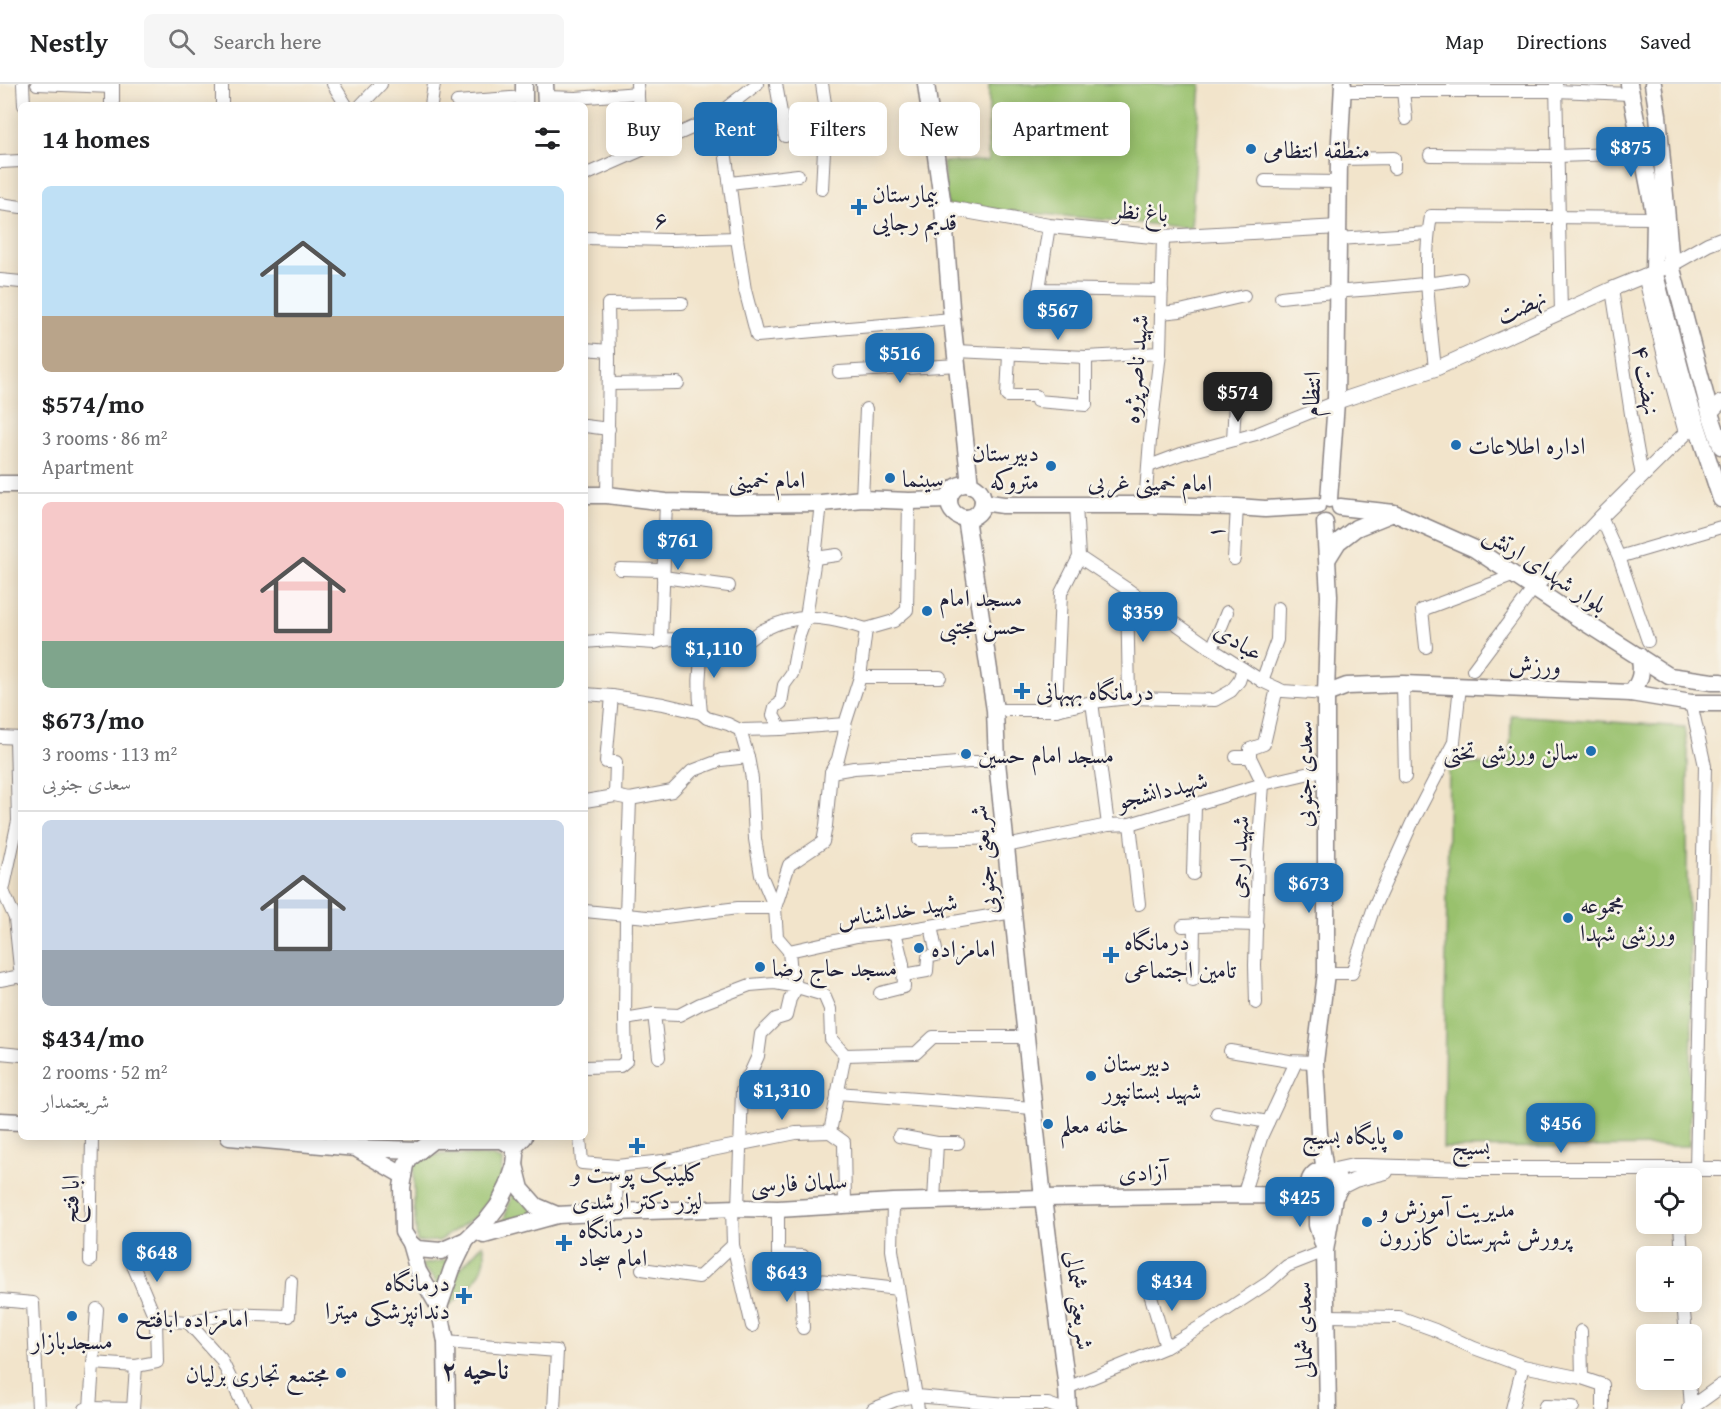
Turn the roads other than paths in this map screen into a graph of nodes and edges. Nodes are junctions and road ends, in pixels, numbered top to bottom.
1 (23, 84) edge
2 (37, 84) edge
3 (222, 84) edge
4 (333, 84) edge
5 (381, 84) edge
6 (434, 84) edge
7 (756, 84) edge
8 (776, 84) edge
9 (822, 84) edge
10 (926, 84) edge
11 (1653, 84) edge
12 (112, 86) edge
13 (1343, 87) edge
14 (1556, 87) edge
15 (637, 88) edge
16 (1629, 89) edge
17 (1402, 92) junction
18 (366, 95) edge
19 (524, 95) edge
20 (546, 95) edge
21 (24, 102) edge
22 (112, 102) edge
23 (222, 102) edge
24 (344, 102) edge
25 (431, 102) edge
26 (457, 102) dead end
27 (734, 102) edge
28 (1406, 119) dead end
29 (785, 136) dead end
30 (1644, 153) junction
31 (1430, 155) dead end
32 (628, 156) edge
33 (726, 156) edge
34 (1558, 156) junction
35 (1339, 159) junction
36 (18, 161) edge
37 (0, 162) edge
38 (1394, 168) dead end
39 (588, 174) edge
40 (798, 175) dead end
41 (1265, 181) dead end
42 (1339, 182) junction
43 (730, 183) junction
44 (822, 189) dead end
45 (0, 204) edge
46 (18, 207) edge
47 (943, 207) junction
48 (1560, 218) junction
49 (1655, 218) junction
50 (1049, 226) junction
51 (1339, 233) junction
52 (1428, 233) junction
53 (1163, 237) junction
54 (588, 238) edge
55 (737, 238) junction
56 (1721, 239) edge
57 (1671, 265) junction
58 (1649, 273) junction
59 (1461, 279) dead end
60 (0, 280) edge
61 (18, 282) edge
62 (1427, 284) junction
63 (1612, 289) junction
64 (1338, 290) junction
65 (1162, 291) junction
66 (1244, 296) dead end
67 (1281, 297) dead end
68 (682, 303) dead end
69 (1161, 313) junction
70 (1561, 313) junction
71 (952, 319) junction
72 (588, 349) edge
73 (609, 351) junction
74 (1160, 353) junction
75 (1009, 354) junction
76 (1086, 357) junction
77 (957, 358) junction
78 (1435, 369) junction
79 (839, 372) dead end
80 (678, 382) dead end
81 (1236, 383) dead end
82 (609, 384) junction
83 (1336, 402) junction
84 (1715, 408) edge
85 (866, 409) dead end
86 (588, 426) edge
87 (1690, 428) junction
88 (609, 429) junction
89 (1233, 440) junction
90 (1721, 446) edge
91 (1149, 466) junction
92 (1642, 476) junction
93 (0, 484) edge
94 (18, 484) edge
95 (970, 484) junction
96 (588, 495) edge
97 (607, 495) junction
98 (862, 499) junction
99 (949, 500) junction
100 (1721, 500) edge
101 (909, 501) junction
102 (666, 502) junction
103 (983, 502) junction
104 (821, 503) junction
105 (1329, 504) junction
106 (1076, 505) junction
107 (1145, 505) junction
108 (1237, 507) junction
109 (1394, 513) junction
110 (1601, 517) junction
111 (966, 518) junction
112 (1721, 526) edge
113 (837, 555) dead end
114 (1079, 557) junction
115 (1620, 557) junction
116 (815, 558) junction
117 (1328, 558) junction
118 (1233, 559) dead end
119 (620, 569) dead end
120 (663, 574) junction
121 (1515, 575) junction
122 (729, 586) dead end
123 (1534, 588) junction
124 (1127, 589) junction
125 (1278, 608) dead end
126 (1227, 612) dead end
127 (806, 617) junction
128 (866, 629) junction
129 (661, 640) junction
130 (588, 642) edge
131 (703, 645) junction
132 (1426, 646) dead end
133 (1643, 648) junction
134 (1212, 649) junction
135 (1328, 664) junction
136 (1243, 669) junction
137 (1473, 670) dead end
138 (1669, 676) junction
139 (860, 677) junction
140 (939, 677) dead end
141 (1262, 681) junction
142 (1721, 682) edge
143 (1403, 684) junction
144 (1347, 686) junction
145 (1460, 686) junction
146 (1277, 688) junction
147 (1631, 693) junction
148 (588, 694) edge
149 (1326, 694) junction
150 (612, 696) junction
151 (1129, 698) junction
152 (1661, 698) junction
153 (1092, 702) junction
154 (1691, 703) junction
155 (1721, 703) edge
156 (995, 710) junction
157 (1056, 710) junction
158 (701, 713) junction
159 (845, 724) junction
160 (782, 729) junction
161 (740, 730) junction
162 (0, 737) edge
163 (18, 738) edge
164 (748, 757) junction
165 (1236, 757) dead end
166 (1250, 757) junction
167 (997, 762) junction
168 (1327, 769) junction
169 (831, 772) junction
170 (1405, 777) dead end
171 (1263, 784) junction
172 (615, 796) junction
173 (630, 799) junction
174 (588, 800) edge
175 (1195, 806) junction
176 (18, 821) edge
177 (1130, 824) junction
178 (1108, 825) junction
179 (920, 840) dead end
180 (1006, 842) junction
181 (1193, 874) dead end
182 (1, 891) edge
183 (1139, 904) dead end
184 (775, 908) junction
185 (588, 910) edge
186 (1013, 912) junction
187 (626, 915) junction
188 (1257, 925) junction
189 (931, 926) junction
190 (895, 932) junction
191 (18, 947) edge
192 (789, 951) junction
193 (1326, 973) junction
194 (904, 975) junction
195 (18, 977) edge
196 (0, 980) edge
197 (1193, 980) dead end
198 (797, 987) junction
199 (880, 993) dead end
200 (1256, 1003) dead end
201 (654, 1014) junction
202 (625, 1019) junction
203 (1026, 1037) junction
204 (1230, 1051) dead end
205 (0, 1053) edge
206 (18, 1055) edge
207 (845, 1055) junction
208 (659, 1057) dead end
209 (1296, 1062) junction
210 (1315, 1062) junction
211 (588, 1067) edge
212 (747, 1077) junction
213 (791, 1080) dead end
214 (837, 1093) junction
215 (1034, 1108) junction
216 (1217, 1113) dead end
217 (0, 1121) edge
218 (18, 1122) edge
219 (1268, 1122) junction
220 (830, 1132) junction
221 (898, 1136) dead end
222 (92, 1140) edge
223 (271, 1140) edge
224 (580, 1140) edge
225 (518, 1142) edge
226 (937, 1143) junction
227 (958, 1143) dead end
228 (739, 1145) junction
229 (356, 1148) junction
230 (420, 1150) junction
231 (515, 1165) junction
232 (617, 1166) junction
233 (1696, 1168) edge
234 (1702, 1169) edge
235 (1721, 1169) edge
236 (1636, 1173) edge
237 (404, 1176) junction
238 (1322, 1185) junction
239 (1243, 1195) junction
240 (1043, 1198) junction
241 (934, 1201) junction
242 (893, 1202) junction
243 (845, 1205) junction
244 (735, 1208) junction
245 (778, 1209) junction
246 (616, 1212) junction
247 (557, 1215) junction
248 (471, 1235) junction
249 (410, 1243) junction
250 (733, 1245) junction
251 (1325, 1251) junction
252 (130, 1258) dead end
253 (90, 1261) dead end
254 (642, 1269) dead end
255 (801, 1278) junction
256 (291, 1281) dead end
257 (1148, 1287) dead end
258 (898, 1289) junction
259 (0, 1300) edge
260 (439, 1307) junction
261 (97, 1310) dead end
262 (1326, 1316) junction
263 (156, 1320) junction
264 (189, 1322) junction
265 (752, 1326) dead end
266 (803, 1328) dead end
267 (1581, 1331) dead end
268 (446, 1342) junction
269 (1166, 1347) junction
270 (93, 1363) junction
271 (136, 1366) junction
272 (1523, 1366) junction
273 (1582, 1378) junction
274 (1721, 1386) edge
275 (1067, 1388) junction
276 (1689, 1390) edge
277 (917, 1403) edge
278 (1006, 1407) edge
279 (1573, 1407) dead end
280 (88, 1408) edge
281 (1690, 1408) edge
282 (38, 1409) edge
283 (134, 1409) edge
284 (245, 1409) edge
285 (447, 1409) edge
286 (554, 1409) edge
287 (873, 1409) edge
288 (1062, 1409) edge
289 (1068, 1409) edge
290 (1328, 1409) edge
291 (1512, 1409) edge
292 (1544, 1409) edge
293 (1603, 1409) edge

1 - 21 street
2 - 12 street
3 - 23 street
4 - 24 street
5 - 18 street
6 - 25 street
7 - 27 street
8 - 29 street
9 - 44 street
10 - 47 main road
11 - 57 main road
12 - 22 street
13 - 17 street
13 - 35 main road, انتظام
14 - 16 street
14 - 17 street
14 - 34 street
15 - 20 street
16 - 30 main road
17 - 28 street
19 - 26 street
30 - 34 street
30 - 49 main road
31 - 34 street
32 - 39 street
33 - 43 street
34 - 48 street
35 - 38 street
35 - 42 main road, انتظام
36 - 37 street
40 - 43 street
41 - 42 street
42 - 51 main road, انتظام
43 - 55 street
45 - 46 street
47 - 50 street, باغ نظر
47 - 71 main road
48 - 49 street
48 - 52 street
48 - 70 street
49 - 58 main road
50 - 53 street, باغ نظر
50 - 65 street
51 - 52 street
51 - 53 street, باغ نظر
51 - 64 main road, انتظام
52 - 62 street
53 - 65 street, شهید ناصرپژوه
54 - 55 street, ۶
55 - 71 street
56 - 57 street, نهضت
57 - 58 street, نهضت
57 - 84 main road
58 - 63 street, نهضت
58 - 87 main road
59 - 62 street
60 - 61 street
62 - 64 street
62 - 78 street
63 - 70 street, نهضت
63 - 92 street, نهضت ۴
64 - 67 street
64 - 83 main road, انتظام
65 - 69 street, شهید ناصرپژوه
66 - 69 street
68 - 73 street
69 - 74 street, شهید ناصرپژوه
70 - 78 street, نهضت
71 - 77 main road
72 - 73 street
73 - 82 street
74 - 76 street
74 - 91 street, شهید ناصرپژوه
75 - 76 street
75 - 76 street
75 - 77 street
77 - 79 street
77 - 95 main road
78 - 83 street, نهضت
80 - 82 street
81 - 89 street
82 - 88 street
83 - 89 street
83 - 105 main road, انتظام
84 - 90 main road
85 - 98 street
86 - 88 street
87 - 92 street
87 - 100 main road
88 - 97 street
89 - 91 street
91 - 107 street, شهید ناصرپژوه
92 - 110 street
93 - 94 main road
95 - 99 main road
95 - 103 main road
96 - 97 main road, امام خمینی
97 - 102 main road, امام خمینی
98 - 101 main road, امام خمینی
98 - 104 main road, امام خمینی
99 - 101 main road, امام خمینی
99 - 111 main road
101 - 128 street
102 - 104 main road, امام خمینی
102 - 120 street
103 - 106 main road, امام خمینی غربی
103 - 111 main road
104 - 116 street
105 - 108 main road, امام خمینی غربی
105 - 109 main road, بلوار شهدای ارتش
105 - 117 main road, سعدی جنوبی
106 - 107 main road, امام خمینی غربی
106 - 114 street
107 - 108 main road, امام خمینی غربی
108 - 118 street, ۱
109 - 117 main road
109 - 121 main road, بلوار شهدای ارتش
110 - 115 street
110 - 123 street
111 - 156 main road, شریعتی جنوبی
112 - 115 street
113 - 116 street
114 - 124 street, عبادی
114 - 157 street
115 - 133 street
116 - 127 street
117 - 135 main road, سعدی جنوبی
119 - 120 street
120 - 122 street
120 - 129 street
121 - 123 main road, بلوار شهدای ارتش
121 - 132 street
123 - 133 main road, بلوار شهدای ارتش
123 - 137 street
124 - 134 street, عبادی
124 - 151 street
125 - 141 street
126 - 134 street
127 - 128 street
127 - 131 street
127 - 160 street
128 - 139 street
129 - 130 street
129 - 131 street
131 - 158 street
133 - 138 main road, بلوار شهدای ارتش
133 - 147 main road
134 - 136 street, عبادی
135 - 144 main road
135 - 149 main road, سعدی جنوبی
136 - 141 street, عبادی
136 - 151 street
138 - 142 main road, بلوار شهدای ارتش
138 - 152 main road
139 - 140 street
139 - 159 street
141 - 146 street, عبادی
143 - 144 main road, ورزش
143 - 145 main road, ورزش
143 - 170 street
144 - 149 main road, ورزش
145 - 147 main road, ورزش
145 - 193 street
146 - 149 street, عبادی
146 - 166 street
147 - 152 main road, ورزش
148 - 150 street
149 - 168 main road, سعدی جنوبی
150 - 158 street
150 - 172 street
151 - 153 street
152 - 154 main road, ورزش
153 - 157 street
153 - 178 street
154 - 155 main road, ورزش
154 - 233 street
156 - 157 street
156 - 167 main road, شریعتی جنوبی
158 - 161 street
159 - 160 street
159 - 169 street
160 - 161 street
161 - 164 street
162 - 163 street
164 - 173 street
164 - 184 street
165 - 166 street
166 - 171 street
167 - 169 street
167 - 180 main road, شریعتی جنوبی
168 - 171 street, شهیددانشجو
168 - 193 main road, سعدی جنوبی
169 - 184 street
171 - 175 street, شهیددانشجو
171 - 188 street, شهید ارجی
172 - 173 street
172 - 174 street
173 - 187 street
175 - 177 street, شهیددانشجو
175 - 181 street
176 - 182 street
177 - 178 street, شهیددانشجو
177 - 183 street
178 - 180 street, شهیددانشجو
179 - 180 street, شهیددانشجو
180 - 186 main road, شریعتی جنوبی
182 - 191 street
184 - 187 street
184 - 192 street
185 - 187 street
186 - 189 street, شهید خداشناس
186 - 203 main road, شریعتی جنوبی
187 - 202 street
188 - 197 street
188 - 200 street, شهید ارجی
189 - 190 street, شهید خداشناس
189 - 194 street
190 - 192 street, شهید خداشناس
190 - 194 street
192 - 198 street
193 - 210 main road, سعدی جنوبی
194 - 199 street
195 - 196 street
198 - 201 street
198 - 207 street
198 - 212 street
201 - 202 street
201 - 208 street
202 - 211 street
203 - 207 street
203 - 215 main road, شریعتی جنوبی
204 - 209 street
205 - 206 street
207 - 214 street
209 - 210 street
209 - 219 street
210 - 238 main road, سعدی جنوبی
212 - 213 street
212 - 228 street
214 - 215 street
214 - 220 street
215 - 240 main road, شریعتی جنوبی
216 - 219 street
217 - 218 main road
219 - 239 street
220 - 228 street
220 - 243 street
221 - 226 street
222 - 253 street, ابا فتح
223 - 229 main road
224 - 232 street
225 - 230 main road
225 - 231 main road
226 - 227 street
226 - 241 street
228 - 232 street
228 - 244 street
229 - 230 main road
229 - 237 main road
230 - 237 main road
231 - 247 main road
231 - 248 main road
232 - 246 street
234 - 235 street, بسیج
236 - 238 street, بسیج
237 - 249 main road
238 - 239 main road, آزادی
238 - 251 main road, سعدی شمالی
239 - 240 main road, آزادی
240 - 241 main road, سلمان فارسی
240 - 275 main road, شریعتی شمالی
241 - 242 main road, سلمان فارسی
242 - 243 main road, سلمان فارسی
242 - 258 street
243 - 245 main road, سلمان فارسی
244 - 245 main road, سلمان فارسی
244 - 246 main road, سلمان فارسی
244 - 250 street
245 - 255 street
246 - 247 main road, سلمان فارسی
247 - 248 main road, سلمان فارسی
248 - 249 main road
248 - 260 main road
249 - 260 main road
250 - 254 street
250 - 265 street
251 - 262 main road, سعدی شمالی
251 - 269 street
252 - 263 street
255 - 258 street
255 - 266 street
256 - 264 street
257 - 269 street
258 - 277 street
259 - 282 street
260 - 268 main road
261 - 270 street
262 - 272 street
262 - 290 main road, سعدی شمالی
263 - 264 street
263 - 271 street
264 - 284 street
267 - 273 street
268 - 285 main road
268 - 286 street
269 - 275 street
270 - 271 street
270 - 280 street
271 - 283 street
272 - 273 street
272 - 291 street
273 - 293 street
274 - 281 street
275 - 289 main road, شریعتی شمالی
276 - 281 street
277 - 278 street
277 - 287 street
278 - 288 street
279 - 292 street
280 - 283 street

